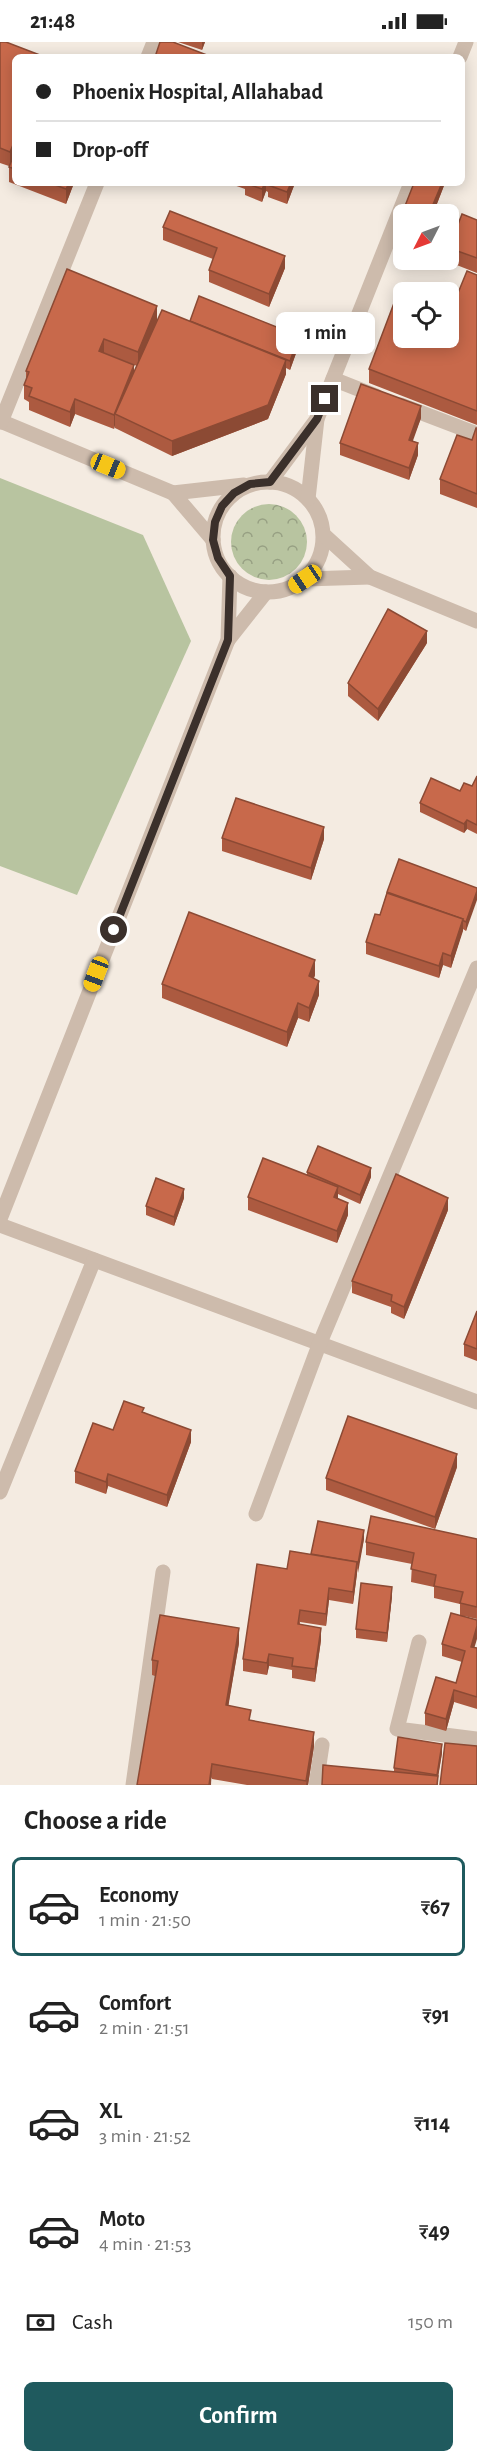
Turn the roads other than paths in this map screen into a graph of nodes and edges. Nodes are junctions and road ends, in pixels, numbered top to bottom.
1 (96, 186) edge
2 (410, 186) edge
3 (333, 379) junction
4 (317, 419) junction
5 (0, 422) edge
6 (477, 434) edge
7 (270, 482) junction
8 (250, 484) junction
9 (173, 492) junction
10 (309, 499) junction
11 (324, 535) junction
12 (213, 540) junction
13 (230, 576) junction
14 (370, 578) junction
15 (305, 579) junction
16 (266, 592) junction
17 (477, 621) edge
18 (228, 640) junction
19 (477, 969) edge
20 (0, 1220) edge
21 (0, 1225) edge
22 (94, 1260) junction
23 (319, 1345) junction
24 (477, 1402) edge
25 (0, 1492) edge
26 (256, 1514) dead end
27 (163, 1572) dead end
28 (420, 1642) dead end
29 (477, 1739) edge
30 (322, 1745) dead end
31 (133, 1785) edge
32 (316, 1785) edge

1 - 5 street
2 - 3 street
3 - 4 street
3 - 6 street
4 - 7 street
4 - 10 street
5 - 9 street
7 - 8 street
7 - 10 street
8 - 9 street
8 - 12 street
9 - 12 street
10 - 11 street
11 - 14 street
11 - 15 street
12 - 13 street
13 - 16 street
13 - 18 street
14 - 15 street
14 - 17 street
15 - 16 street
16 - 18 street
18 - 20 street
19 - 23 street
21 - 22 street
22 - 23 street
22 - 25 street
23 - 24 street
23 - 26 street
27 - 31 street
28 - 29 street
30 - 32 street

